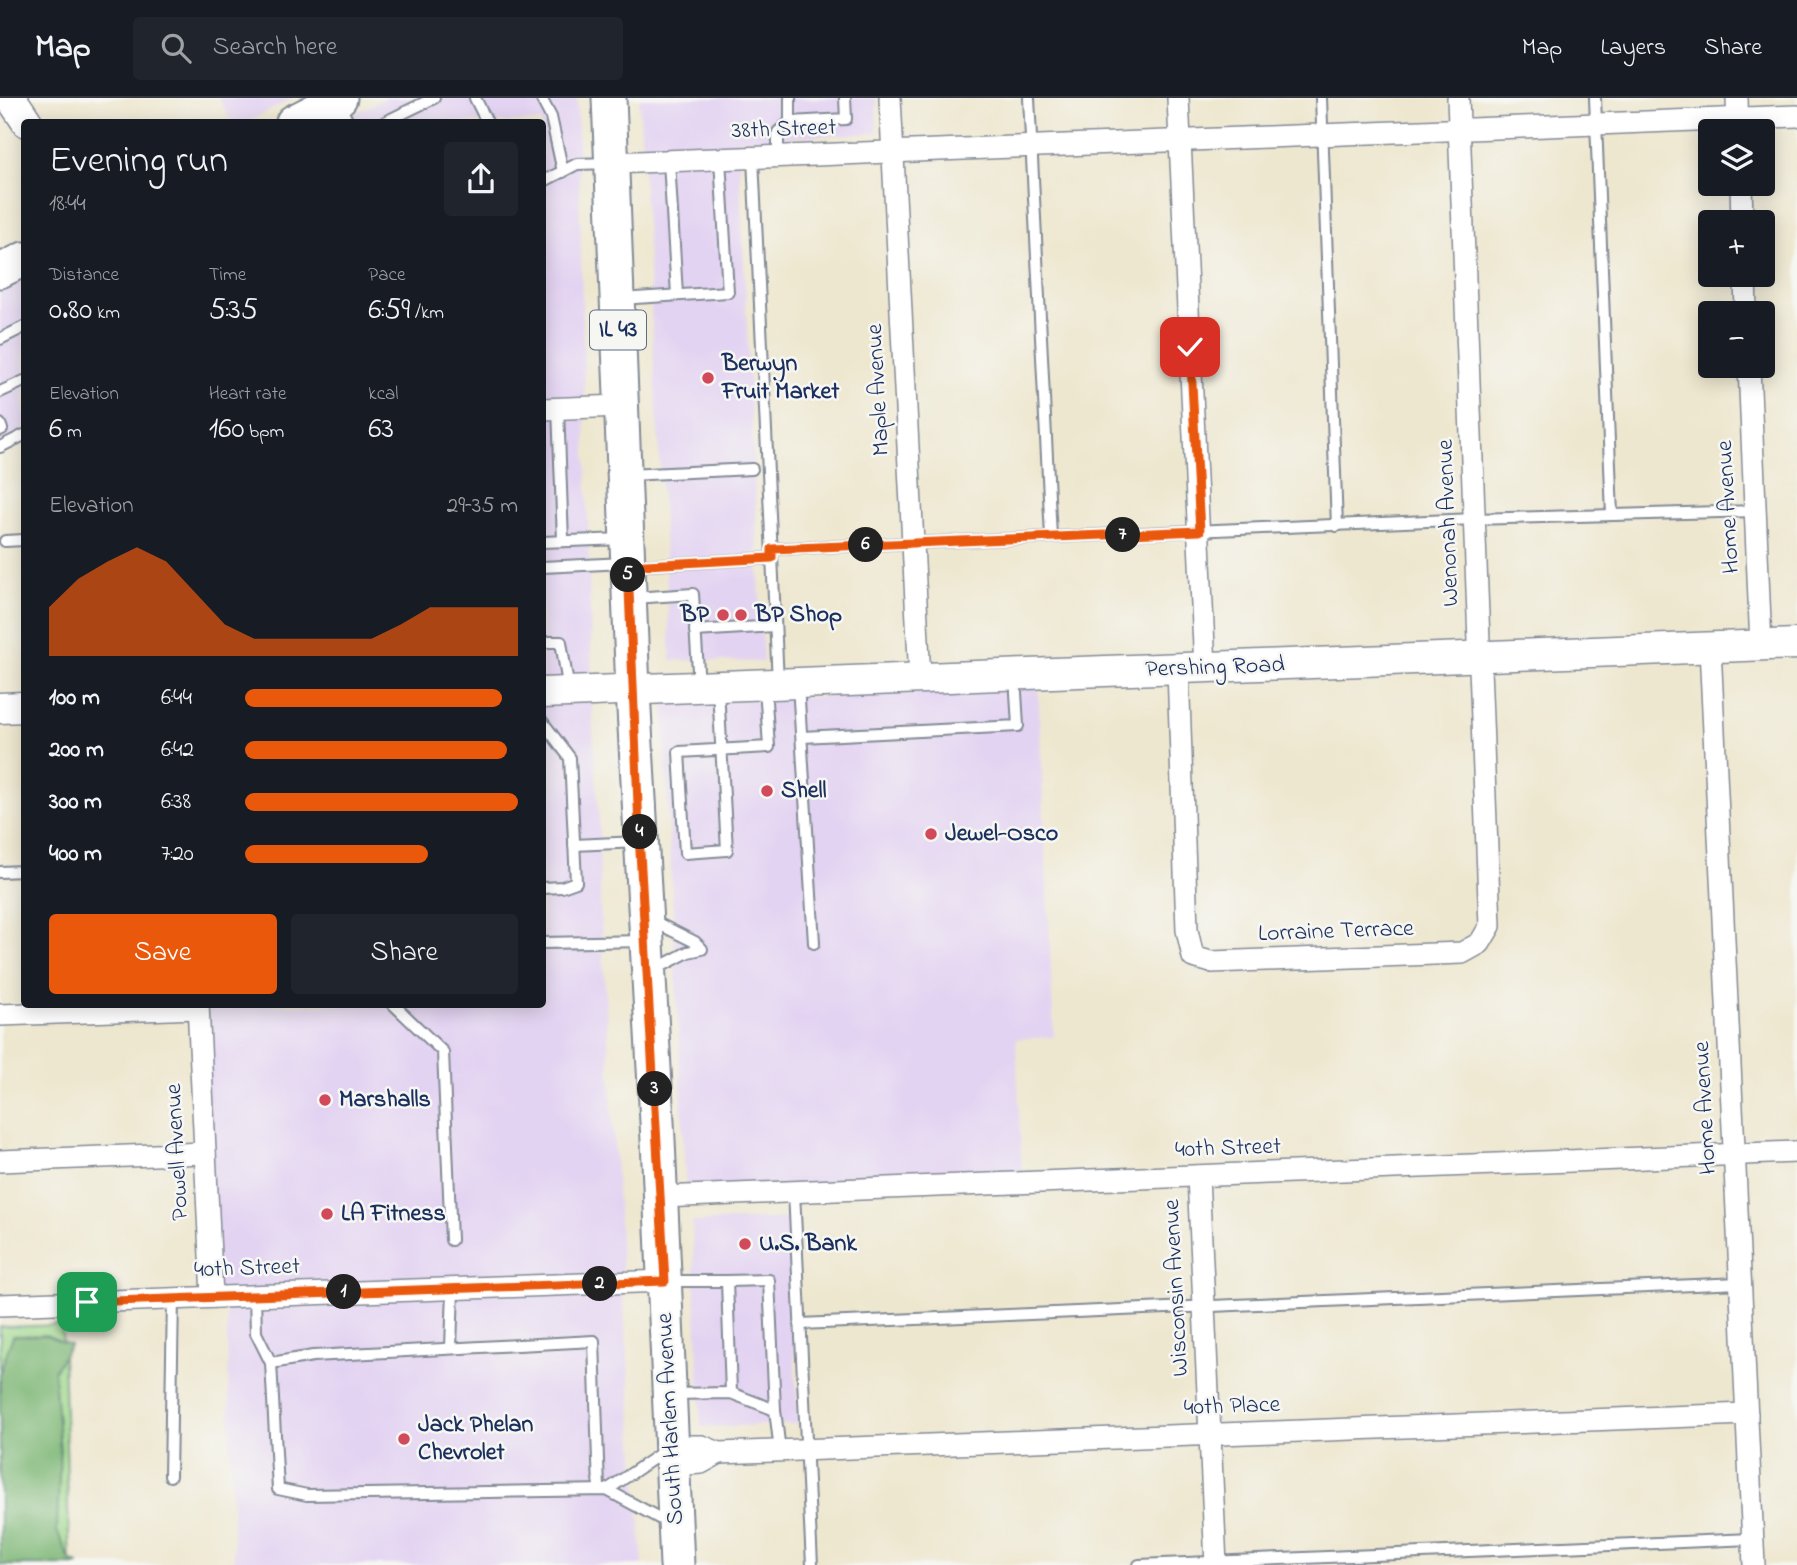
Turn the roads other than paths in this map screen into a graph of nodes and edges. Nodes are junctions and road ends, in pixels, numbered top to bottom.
1 (11, 98) edge
2 (434, 98) edge
3 (475, 98) edge
4 (541, 98) edge
5 (609, 98) edge
6 (790, 98) edge
7 (845, 98) edge
8 (890, 98) edge
9 (1029, 98) edge
10 (1178, 98) edge
11 (1321, 98) edge
12 (1458, 98) edge
13 (1595, 98) edge
14 (342, 107) edge
15 (1738, 116) edge
16 (1797, 116) edge
17 (25, 119) edge
18 (303, 119) edge
19 (391, 119) edge
20 (486, 119) edge
21 (790, 122) junction
22 (1596, 124) junction
23 (1459, 130) junction
24 (1322, 135) junction
25 (1180, 141) junction
26 (1032, 147) junction
27 (893, 152) junction
28 (778, 157) junction
29 (753, 158) junction
30 (720, 159) junction
31 (669, 161) junction
32 (612, 163) junction
33 (563, 172) junction
34 (546, 180) edge
35 (677, 295) junction
36 (617, 299) junction
37 (21, 328) edge
38 (0, 339) edge
39 (1749, 378) edge
40 (21, 382) edge
41 (0, 392) edge
42 (621, 406) junction
43 (550, 408) edge
44 (0, 424) edge
45 (0, 430) edge
46 (21, 436) edge
47 (0, 447) edge
48 (752, 469) dead end
49 (624, 475) junction
50 (1755, 511) junction
51 (1612, 515) junction
52 (1475, 519) junction
53 (1337, 526) junction
54 (1200, 531) junction
55 (1051, 537) junction
56 (21, 540) edge
57 (5, 541) dead end
58 (563, 541) junction
59 (546, 542) edge
60 (913, 543) junction
61 (772, 553) junction
62 (628, 566) junction
63 (546, 567) edge
64 (775, 626) junction
65 (695, 631) junction
66 (546, 642) edge
67 (1797, 644) edge
68 (1761, 646) junction
69 (1710, 648) junction
70 (1480, 657) junction
71 (1192, 669) junction
72 (1015, 676) junction
73 (919, 679) junction
74 (781, 685) junction
75 (708, 688) junction
76 (633, 691) junction
77 (556, 693) edge
78 (21, 707) edge
79 (0, 708) edge
80 (546, 726) edge
81 (802, 737) junction
82 (721, 749) junction
83 (640, 842) junction
84 (574, 845) junction
85 (21, 871) edge
86 (0, 872) edge
87 (546, 888) edge
88 (546, 943) edge
89 (646, 943) junction
90 (814, 943) dead end
91 (1480, 943) joint
92 (77, 1008) edge
93 (198, 1008) edge
94 (397, 1008) edge
95 (0, 1015) edge
96 (1797, 1152) edge
97 (205, 1153) junction
98 (1734, 1155) junction
99 (0, 1161) edge
100 (1198, 1176) junction
101 (794, 1192) junction
102 (661, 1197) junction
103 (451, 1240) dead end
104 (727, 1280) junction
105 (665, 1281) junction
106 (1740, 1283) junction
107 (453, 1289) junction
108 (255, 1295) junction
109 (212, 1297) junction
110 (173, 1298) junction
111 (0, 1305) edge
112 (1204, 1307) junction
113 (800, 1324) junction
114 (451, 1348) junction
115 (271, 1363) junction
116 (731, 1393) junction
117 (670, 1394) junction
118 (775, 1410) junction
119 (1746, 1414) junction
120 (1210, 1434) junction
121 (806, 1450) junction
122 (780, 1451) junction
123 (672, 1456) junction
124 (170, 1476) dead end
125 (603, 1490) junction
126 (675, 1527) junction
127 (1752, 1539) junction
128 (1216, 1563) edge
129 (677, 1565) edge
130 (811, 1565) edge
131 (1139, 1565) edge
132 (1754, 1565) edge

1 - 17 main road
2 - 19 lane
3 - 20 lane
4 - 33 lane
5 - 32 main road, South Harlem Avenue / IL 43
6 - 21 lane
7 - 21 lane
8 - 27 street, Maple Avenue
9 - 26 lane
10 - 25 street
11 - 24 lane
12 - 23 street, Wenonah Avenue
13 - 22 lane
14 - 18 main road
15 - 16 street, 38th Street
15 - 22 street, 38th Street
21 - 28 lane
22 - 23 street, 38th Street
22 - 51 lane
23 - 24 street, 38th Street
23 - 52 street, Wenonah Avenue
24 - 25 street, 38th Street
24 - 53 lane
25 - 26 street, 38th Street
25 - 54 street
26 - 27 street, 38th Street
26 - 55 lane
27 - 28 street, 38th Street
27 - 60 street, Maple Avenue
28 - 29 street, 38th Street
29 - 30 street, 38th Street
29 - 61 lane
30 - 31 street, 38th Street
30 - 35 lane
31 - 32 street, 38th Street
31 - 35 lane
32 - 33 lane
32 - 36 main road, South Harlem Avenue / IL 43
33 - 34 lane
35 - 36 lane
36 - 42 main road, South Harlem Avenue / IL 43
37 - 38 lane
39 - 50 street, Home Avenue
40 - 41 lane
42 - 43 street
42 - 49 main road, South Harlem Avenue / IL 43
43 - 58 lane
44 - 45 lane
46 - 47 lane
48 - 49 lane
49 - 62 main road, South Harlem Avenue / IL 43
50 - 51 lane
50 - 68 street, Home Avenue
51 - 52 lane
52 - 53 lane
52 - 70 street, Wenonah Avenue
53 - 54 lane
54 - 55 lane
54 - 71 street
55 - 60 lane
56 - 57 lane
58 - 59 lane
58 - 62 lane
60 - 61 lane
60 - 73 street, Maple Avenue
61 - 62 lane
61 - 64 lane
62 - 63 lane
62 - 65 lane
62 - 76 main road, South Harlem Avenue / IL 43
64 - 65 lane
64 - 74 lane
65 - 75 lane
66 - 77 lane
67 - 68 main road, Pershing Road
68 - 69 main road, Pershing Road
69 - 70 main road, Pershing Road
69 - 98 street, Home Avenue
70 - 71 main road, Pershing Road
70 - 91 street, Wenonah Avenue
71 - 72 main road, Pershing Road
71 - 91 street, Lorraine Terrace
72 - 73 main road, Pershing Road
72 - 81 lane
73 - 74 main road, Pershing Road
74 - 75 main road, Pershing Road
74 - 81 lane
74 - 82 lane
75 - 76 main road, Pershing Road
75 - 82 lane
76 - 77 main road, Pershing Road
76 - 83 main road, South Harlem Avenue / IL 43
78 - 79 main road
80 - 84 lane
81 - 90 lane
82 - 82 lane
83 - 84 lane
83 - 89 main road, South Harlem Avenue / IL 43
84 - 87 lane
85 - 86 lane
88 - 89 lane
89 - 102 main road, South Harlem Avenue / IL 43
92 - 95 street
93 - 97 street, Powell Avenue
94 - 103 lane
96 - 98 street, 40th Street
97 - 99 street
97 - 109 street, Powell Avenue
98 - 100 street, 40th Street
98 - 106 street, Home Avenue
100 - 101 street, 40th Street
100 - 112 street, Wisconsin Avenue
101 - 102 street, 40th Street
101 - 113 lane
102 - 105 main road, South Harlem Avenue / IL 43
104 - 105 lane
104 - 116 lane
104 - 118 lane
105 - 107 street, 40th Street
105 - 117 main road, South Harlem Avenue / IL 43
106 - 112 lane
106 - 119 street, Home Avenue
107 - 108 street, 40th Street
107 - 114 lane
108 - 109 street, 40th Street
108 - 115 lane
109 - 110 street, 40th Street
110 - 111 street, 40th Street
110 - 124 lane
112 - 113 lane
112 - 120 street, Wisconsin Avenue
113 - 121 lane
114 - 115 lane
114 - 125 lane
115 - 125 lane
116 - 117 lane
116 - 118 lane
117 - 123 main road, South Harlem Avenue / IL 43
118 - 122 lane
119 - 120 street, 40th Place
119 - 127 street, Home Avenue
120 - 121 street, 40th Place
120 - 128 street, Wisconsin Avenue
121 - 122 street, 40th Place
121 - 130 lane
122 - 123 street, 40th Place
123 - 125 lane
123 - 126 main road, South Harlem Avenue / IL 43
125 - 126 lane
126 - 129 main road, South Harlem Avenue / IL 43
127 - 128 lane
127 - 132 street, Home Avenue
128 - 131 lane

